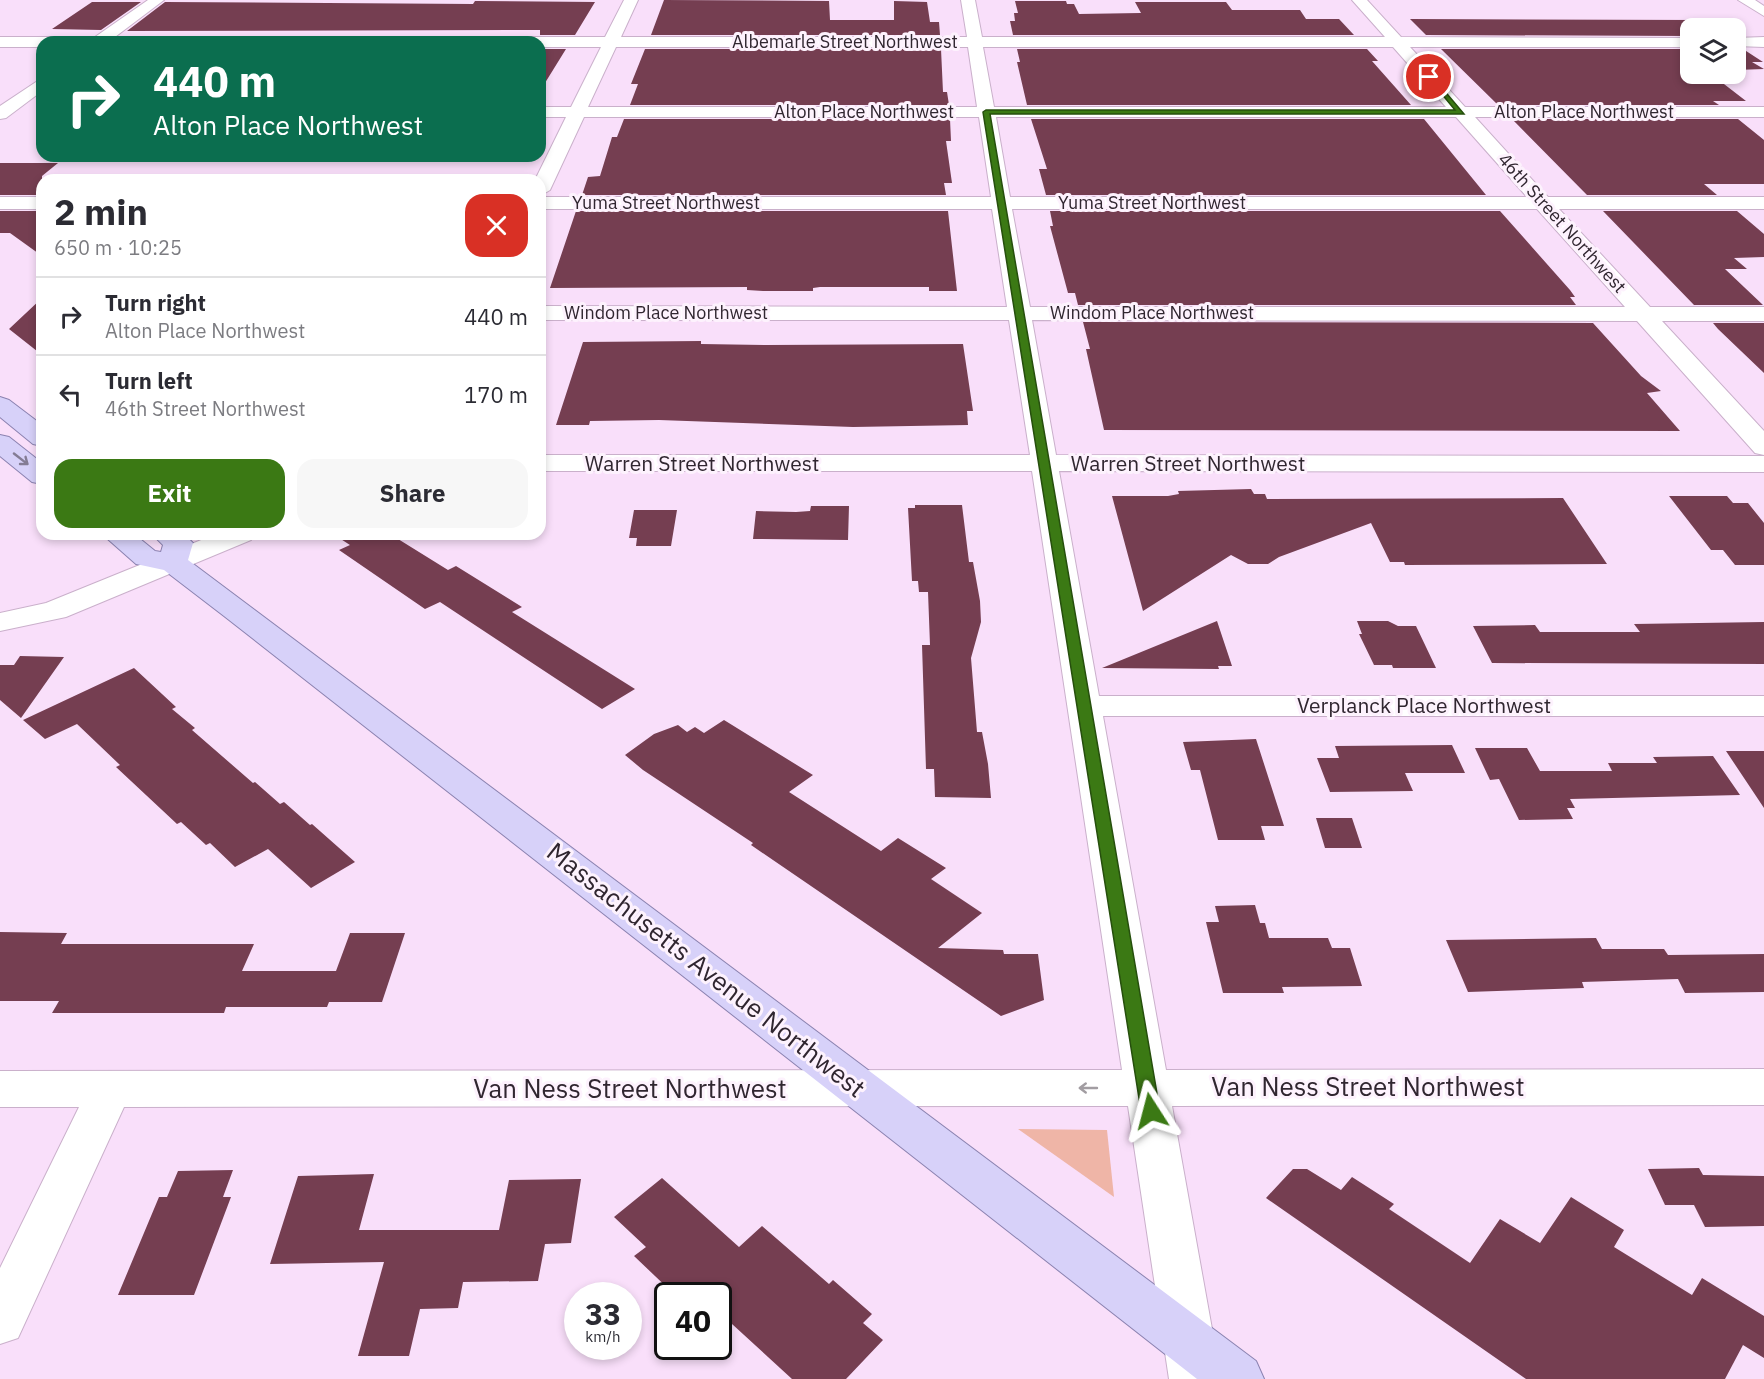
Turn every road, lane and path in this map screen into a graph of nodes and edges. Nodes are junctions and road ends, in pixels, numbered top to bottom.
1 (157, 0) edge
2 (631, 0) edge
3 (968, 0) edge
4 (1359, 0) edge
5 (1745, 0) edge
6 (1764, 12) edge
7 (107, 36) edge
8 (0, 42) edge
9 (36, 42) edge
10 (546, 42) edge
11 (611, 42) junction
12 (975, 42) junction
13 (1397, 42) junction
14 (1680, 42) edge
15 (1746, 42) edge
16 (1764, 42) edge
17 (36, 87) edge
18 (33, 112) dead end
19 (546, 112) edge
20 (577, 112) junction
21 (986, 112) junction
22 (1461, 112) junction
23 (1764, 112) edge
24 (1, 113) edge
25 (546, 177) edge
26 (0, 203) edge
27 (36, 203) edge
28 (546, 203) edge
29 (1001, 203) junction
30 (1544, 203) junction
31 (1764, 203) edge
32 (546, 313) edge
33 (1019, 313) junction
34 (1644, 314) junction
35 (1764, 314) edge
36 (0, 405) edge
37 (36, 433) edge
38 (0, 443) edge
39 (1764, 447) edge
40 (546, 463) edge
41 (1044, 464) junction
42 (1764, 464) edge
43 (36, 471) edge
44 (124, 540) edge
45 (211, 540) edge
46 (170, 548) edge
47 (0, 622) edge
48 (1084, 706) junction
49 (1764, 706) edge
50 (1764, 1087) edge
51 (860, 1088) junction
52 (1147, 1088) junction
53 (0, 1089) edge
54 (110, 1089) junction
55 (0, 1321) edge
56 (1192, 1360) edge
57 (1238, 1379) edge

1 - 7 street
2 - 11 street
3 - 12 street
4 - 13 street, 46th Street Northwest
5 - 6 street
8 - 9 street, Albemarle Street Northwest
10 - 11 street, Albemarle Street Northwest
11 - 12 street, Albemarle Street Northwest
11 - 20 street
12 - 13 street, Albemarle Street Northwest
12 - 21 street
13 - 14 street, Albemarle Street Northwest
13 - 22 street, 46th Street Northwest
15 - 16 street
17 - 24 street
18 - 24 street
19 - 20 street, Alton Place Northwest
20 - 21 street, Alton Place Northwest
20 - 25 street
21 - 22 street, Alton Place Northwest
21 - 29 street
22 - 23 street, Alton Place Northwest
22 - 30 street, 46th Street Northwest
26 - 27 street
28 - 29 street, Yuma Street Northwest
29 - 30 street, Yuma Street Northwest
29 - 33 street
30 - 31 street, Yuma Street Northwest
30 - 34 street, 46th Street Northwest
32 - 33 street, Windom Place Northwest
33 - 34 street, Windom Place Northwest
33 - 41 street
34 - 35 street, Windom Place Northwest
34 - 39 street, 46th Street Northwest
36 - 37 main road
38 -> 43 main road
40 - 41 street, Warren Street Northwest
41 - 42 street, Warren Street Northwest
41 - 48 street
44 - 46 main road, Massachusetts Avenue Northwest
45 - 46 street
46 - 47 street
46 - 51 main road, Massachusetts Avenue Northwest
48 - 49 street, Verplanck Place Northwest
48 - 52 street
50 - 52 street, Van Ness Street Northwest
52 -> 51 street, Van Ness Street Northwest
51 - 54 street, Van Ness Street Northwest
51 - 56 main road, Massachusetts Avenue Northwest
52 - 56 street
53 - 54 street, Van Ness Street Northwest
54 - 55 street
56 - 57 main road, Massachusetts Avenue Northwest

